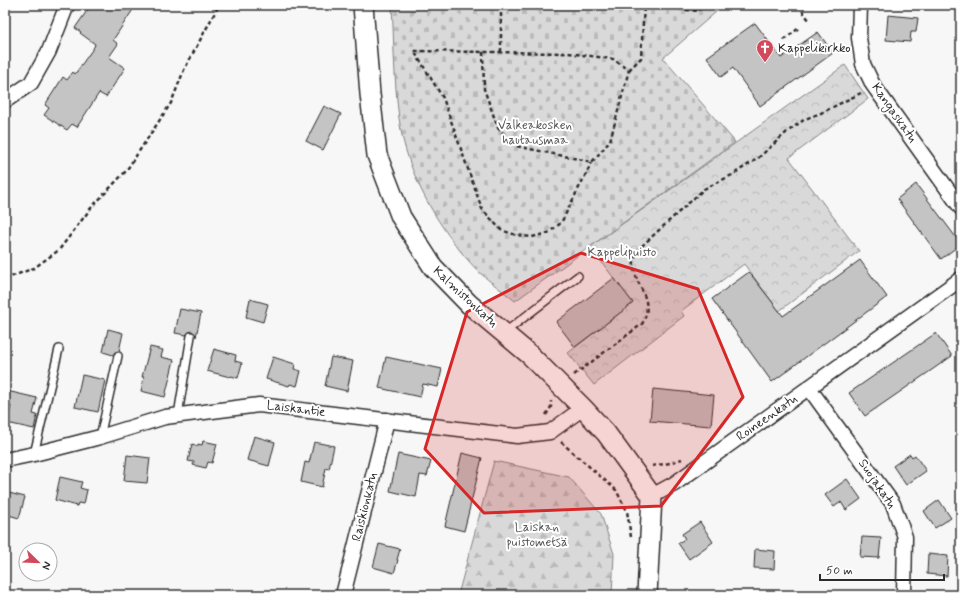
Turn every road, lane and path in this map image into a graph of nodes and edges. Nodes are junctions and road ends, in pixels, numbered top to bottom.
1 (67, 5) edge
2 (219, 5) edge
3 (363, 5) edge
4 (501, 5) edge
5 (700, 5) edge
6 (798, 5) edge
7 (860, 5) edge
8 (644, 6) edge
9 (809, 20) dead end
10 (800, 27) dead end
11 (784, 40) dead end
12 (484, 52) junction
13 (501, 52) junction
14 (629, 70) junction
15 (873, 85) junction
16 (5, 101) edge
17 (592, 162) junction
18 (961, 208) edge
19 (578, 276) dead end
20 (5, 279) edge
21 (961, 279) edge
22 (504, 333) junction
23 (191, 336) dead end
24 (59, 350) dead end
25 (118, 356) dead end
26 (569, 377) junction
27 (580, 379) dead end
28 (809, 388) junction
29 (583, 408) junction
30 (178, 415) junction
31 (387, 420) junction
32 (550, 432) junction
33 (100, 438) junction
34 (34, 454) junction
35 (5, 460) edge
36 (649, 462) dead end
37 (653, 465) dead end
38 (652, 496) junction
39 (631, 544) dead end
40 (343, 595) edge
41 (647, 595) edge
42 (904, 595) edge

1 - 16 street
2 - 20 path
3 - 22 street, Kalmistonkatu
4 - 13 path
5 - 8 path
6 - 9 path
7 - 15 street, Kangaskatu
8 - 14 path
10 - 11 path
12 - 13 path
12 - 17 path
12 - 17 path
13 - 14 path
14 - 17 path
15 - 18 street, Kangaskatu
15 - 26 path
19 - 22 lane
21 - 28 street, Roineenkatu
22 - 26 street, Kalmistonkatu
23 - 30 lane
24 - 34 lane
25 - 33 lane
26 - 27 path
26 - 29 street, Kalmistonkatu
26 - 32 path
28 - 38 street, Roineenkatu
28 - 42 street, Suojakatu
29 - 32 street, Laiskantie
29 - 38 street, Kalmistonkatu
30 - 31 street, Laiskantie
30 - 33 street, Laiskantie
31 - 32 street, Laiskantie
31 - 40 street, Raiskionkatu
32 - 39 path
33 - 34 street, Laiskantie
34 - 35 street, Laiskantie
36 - 37 path
38 - 41 street

